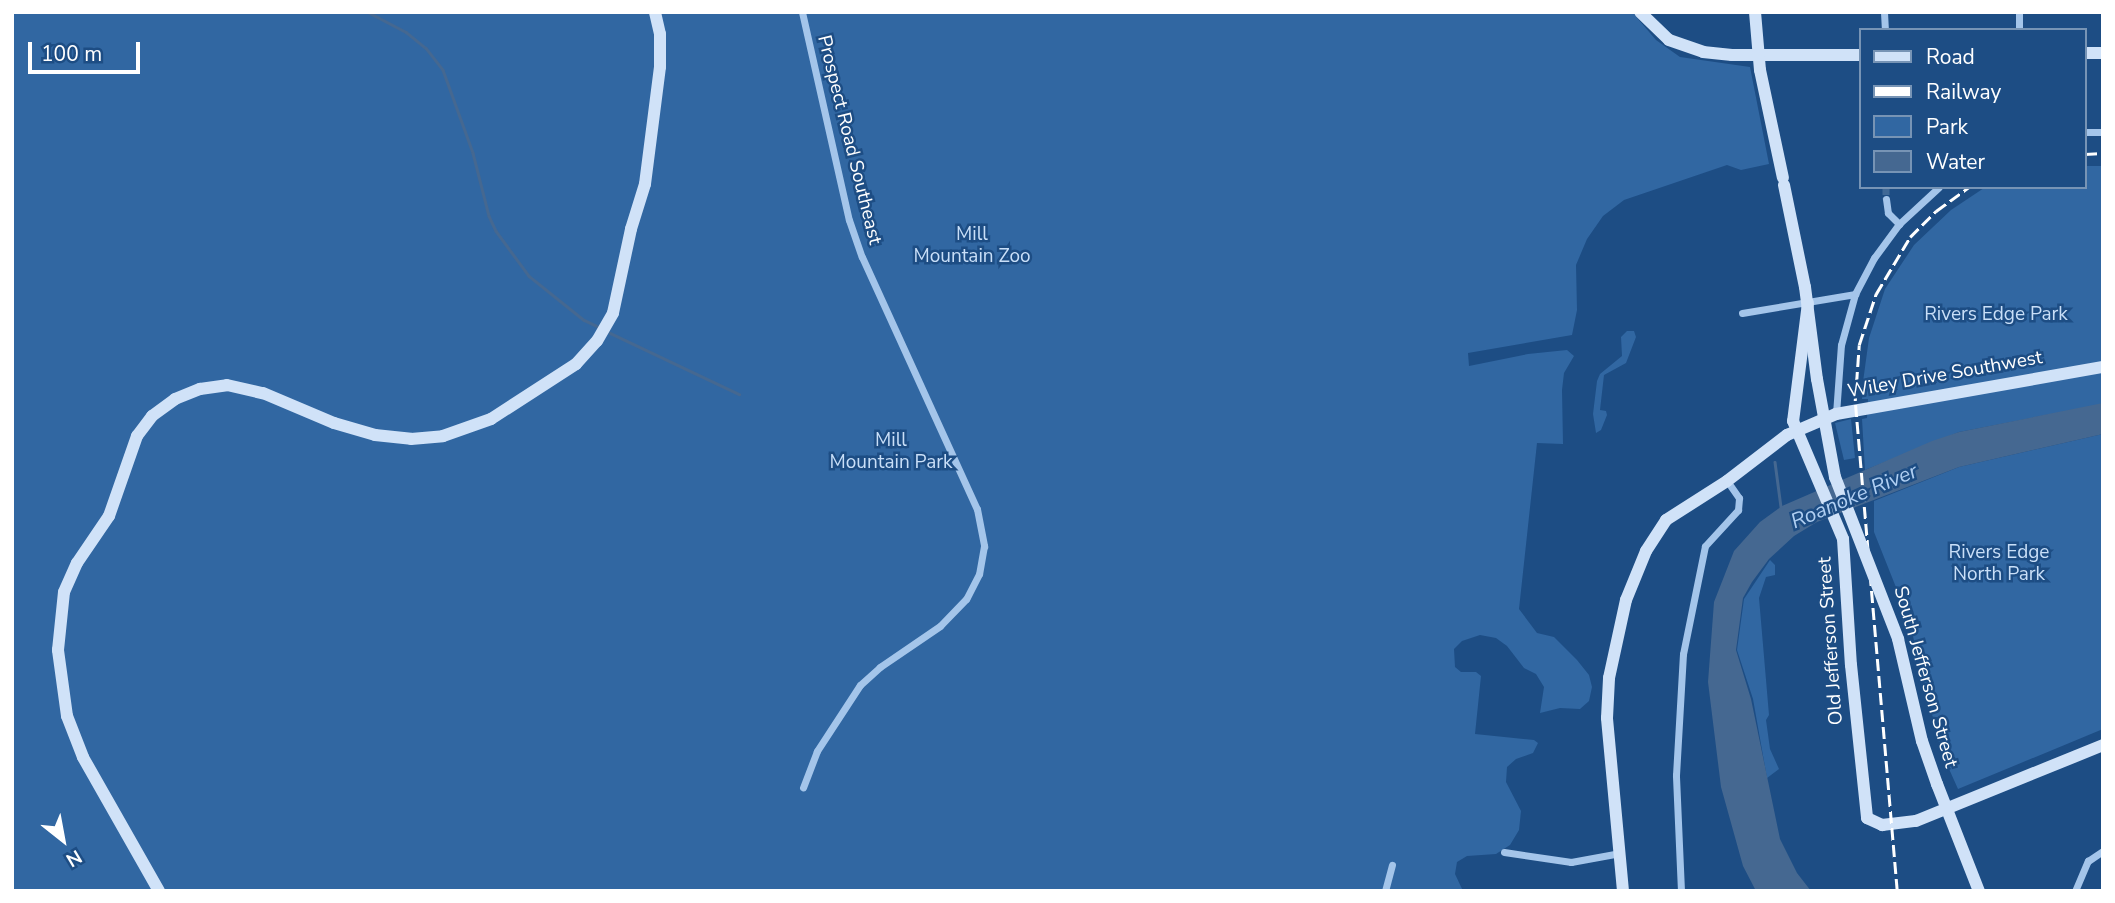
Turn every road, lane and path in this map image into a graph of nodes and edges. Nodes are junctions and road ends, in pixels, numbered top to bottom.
1 (655, 12) edge
2 (802, 12) edge
3 (1640, 12) edge
4 (1755, 12) edge
5 (1759, 55) junction
6 (1860, 55) edge
7 (1937, 189) edge
8 (1886, 199) tunnel mouth
9 (1899, 224) junction
10 (1855, 294) junction
11 (1808, 303) junction
12 (1742, 313) dead end
13 (2103, 367) edge
14 (1836, 414) junction
15 (1797, 429) junction
16 (1727, 481) junction
17 (2103, 745) edge
18 (803, 787) dead end
19 (1947, 809) junction
20 (2103, 851) edge
21 (1504, 852) dead end
22 (1620, 853) junction
23 (1392, 865) dead end
24 (159, 891) edge
25 (1385, 891) edge
26 (1623, 891) edge
27 (1681, 891) edge
28 (1979, 891) edge
29 (2075, 891) edge

1 - 24 street
2 - 18 street, Prospect Road Southeast
3 - 5 street
4 - 5 street, South Jefferson Street
5 - 6 street
5 - 11 street, South Jefferson Street
7 - 9 street
8 - 9 street
9 - 10 street
10 - 11 street
10 - 14 street
11 - 12 street
11 - 15 street, Old Jefferson Street
11 - 19 street, South Jefferson Street, bridge
13 - 14 street, Wiley Drive Southwest
14 - 15 street, Wiley Drive Southwest
15 - 16 street, Wiley Drive Southwest
15 - 19 street, Old Jefferson Street
16 - 22 street, Wiley Drive Southwest
16 - 27 street
17 - 19 street
19 - 28 street, South Jefferson Street
20 - 29 street
21 - 22 street
22 - 26 street, Wiley Drive Southwest
23 - 25 street

